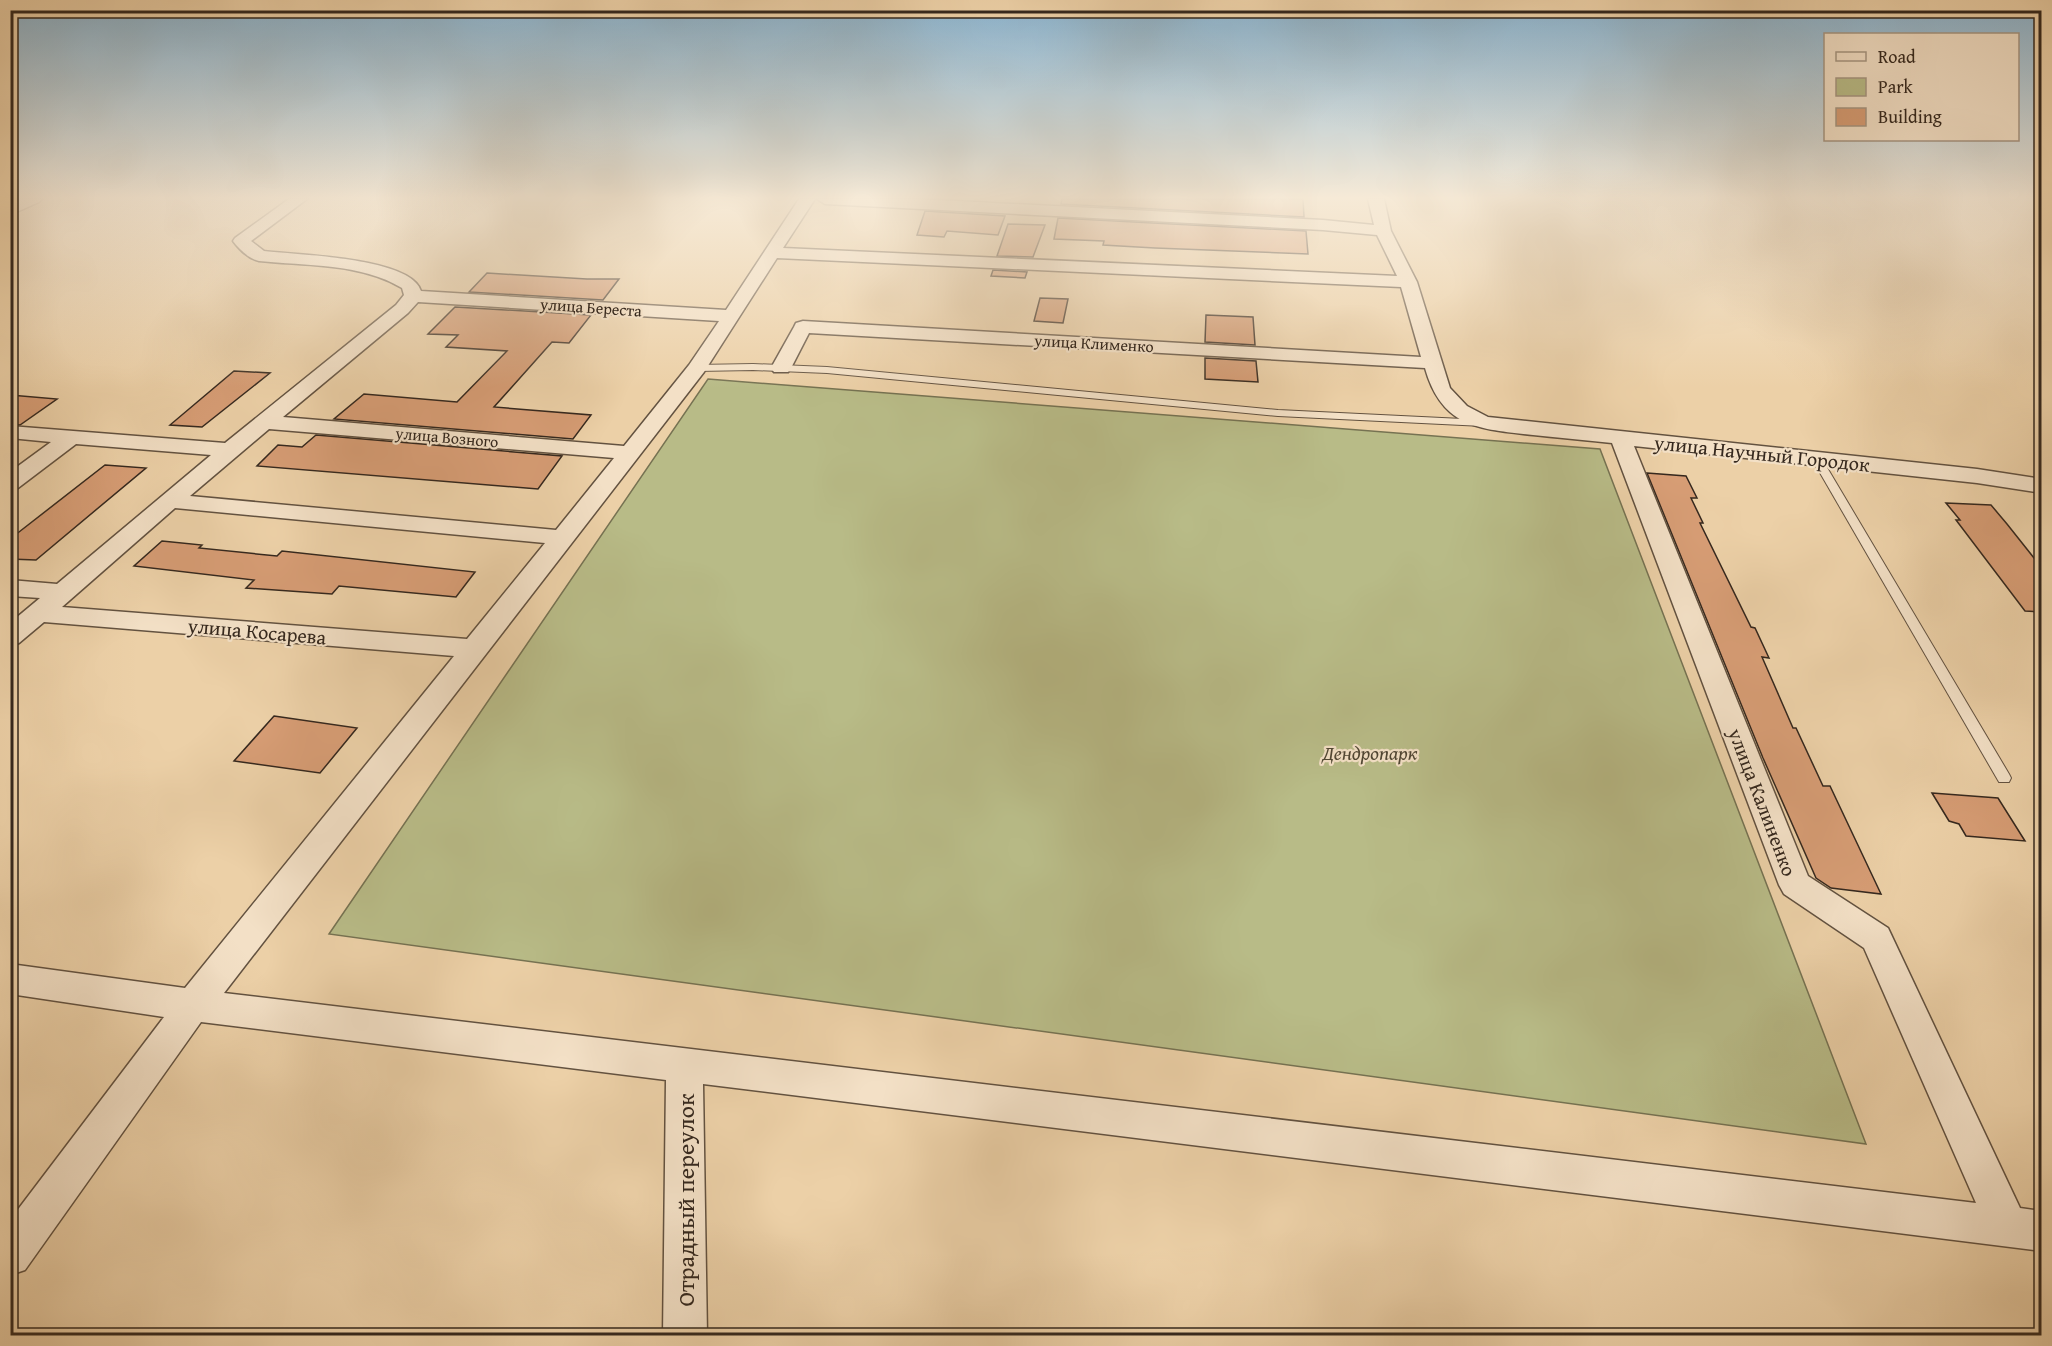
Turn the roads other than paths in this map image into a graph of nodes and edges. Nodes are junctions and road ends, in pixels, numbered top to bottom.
1 (317, 262) edge
2 (766, 262) edge
3 (965, 262) edge
4 (1398, 262) edge
5 (1408, 282) junction
6 (413, 296) junction
7 (732, 316) junction
8 (1432, 363) junction
9 (698, 368) junction
10 (781, 368) junction
11 (264, 422) junction
12 (1482, 423) junction
13 (10, 432) edge
14 (71, 437) junction
15 (1620, 437) junction
16 (230, 450) junction
17 (631, 453) junction
18 (1817, 459) junction
19 (10, 483) edge
20 (2042, 486) edge
21 (170, 501) junction
22 (564, 538) junction
23 (10, 588) edge
24 (63, 592) junction
25 (38, 613) junction
26 (10, 637) edge
27 (476, 649) junction
28 (2004, 778) dead end
29 (10, 979) edge
30 (193, 1005) junction
31 (684, 1065) junction
32 (2024, 1228) edge
33 (10, 1256) edge
34 (685, 1335) edge

1 - 6 street
2 - 7 street
3 - 5 street
4 - 5 street
5 - 8 street
6 - 7 street, улица Береста
6 - 11 street
7 - 9 street
8 - 10 street, улица Клименко
8 - 12 street
9 - 10 lane
9 - 17 street
10 - 12 lane
11 - 16 street
11 - 17 street, улица Возного
12 - 15 street, улица Научный Городок
13 - 14 street
14 - 16 street
14 - 19 street
15 - 18 street, улица Научный Городок
15 - 32 street, улица Калиненко
16 - 21 street
17 - 22 street
18 - 20 street, улица Научный Городок
18 - 28 lane
21 - 22 street
21 - 24 street
22 - 27 street
23 - 24 street
24 - 25 street
25 - 26 street
25 - 27 street, улица Косарева
27 - 30 street
29 - 30 street
30 - 31 street
30 - 33 street
31 - 32 street
31 - 34 street, Отрадный переулок

